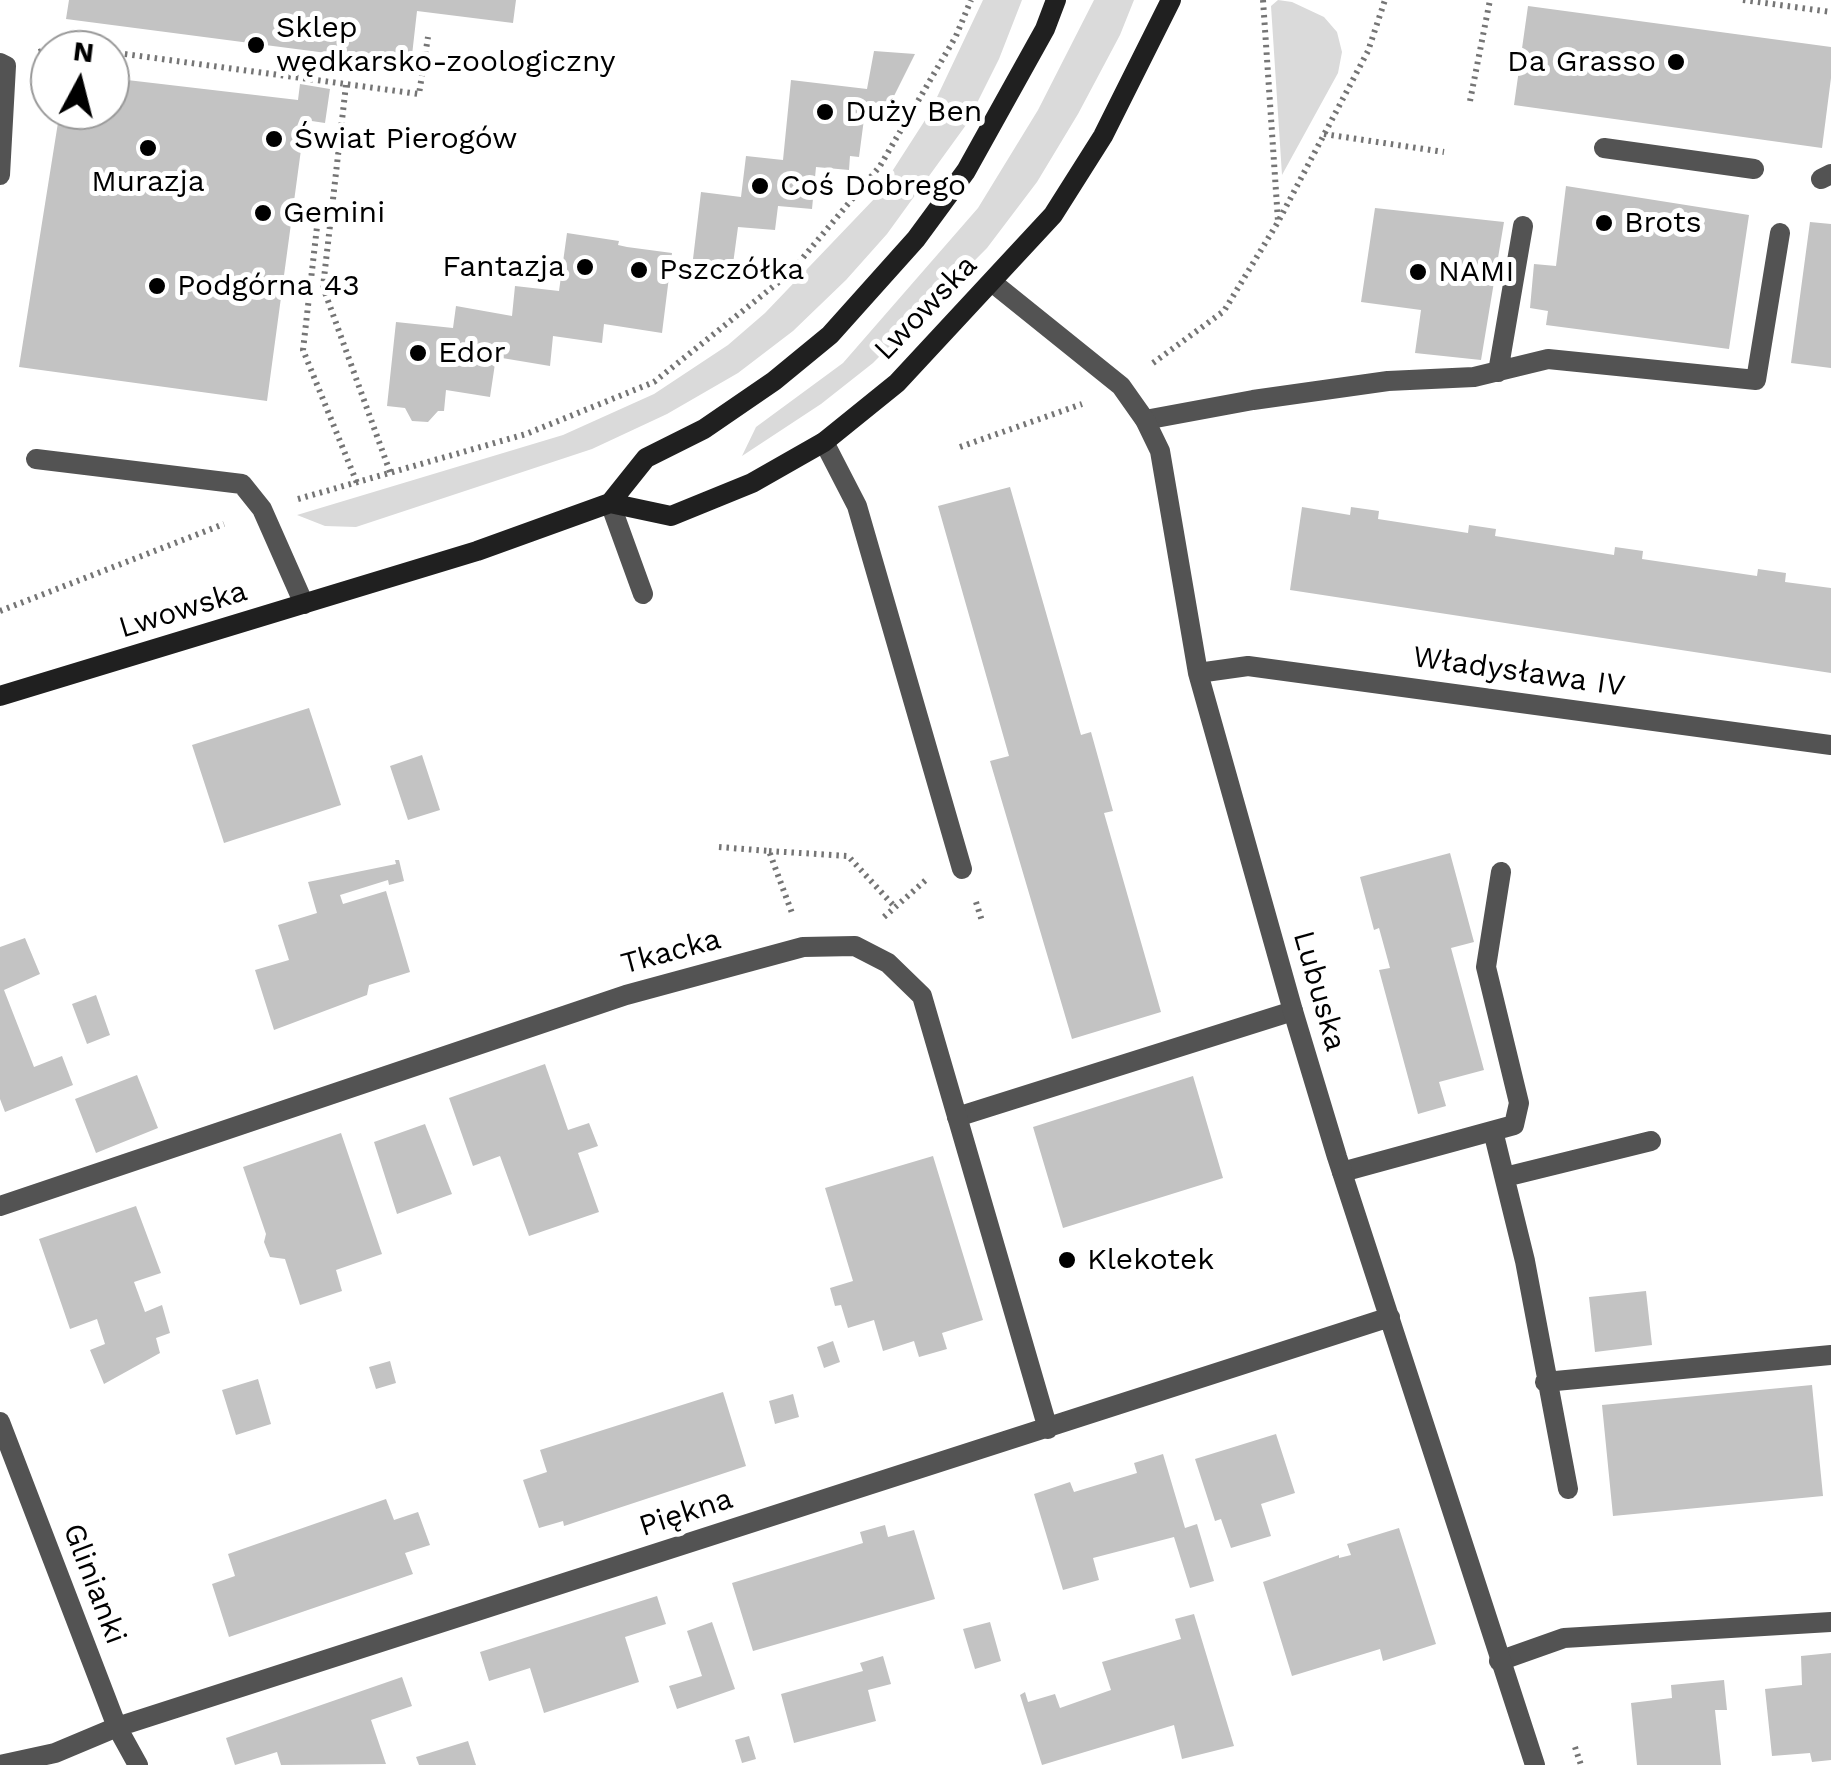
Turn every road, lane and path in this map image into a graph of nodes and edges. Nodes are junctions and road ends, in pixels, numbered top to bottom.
1 (971, 0) edge
2 (1056, 0) edge
3 (1172, 0) edge
4 (1262, 0) edge
5 (1385, 0) edge
6 (1490, 0) edge
7 (1743, 0) edge
8 (1831, 12) edge
9 (428, 36) dead end
10 (130, 55) edge
11 (0, 63) edge
12 (346, 85) junction
13 (1470, 100) dead end
14 (1324, 134) junction
15 (1604, 148) dead end
16 (1444, 152) dead end
17 (1754, 169) dead end
18 (0, 175) edge
19 (294, 206) dead end
20 (1278, 222) junction
21 (1523, 226) dead end
22 (1780, 233) dead end
23 (993, 283) junction
24 (1498, 372) junction
25 (1121, 386) junction
26 (1145, 420) junction
27 (824, 442) junction
28 (960, 447) dead end
29 (36, 458) dead end
30 (390, 472) junction
31 (357, 483) junction
32 (610, 503) junction
33 (262, 509) junction
34 (643, 594) dead end
35 (304, 604) junction
36 (0, 611) edge
37 (1198, 673) junction
38 (0, 696) edge
39 (1831, 745) edge
40 (719, 847) dead end
41 (769, 850) junction
42 (962, 868) dead end
43 (1500, 872) dead end
44 (929, 878) dead end
45 (786, 893) dead end
46 (1292, 1012) junction
47 (957, 1117) junction
48 (1493, 1130) junction
49 (1651, 1142) dead end
50 (1342, 1172) junction
51 (1505, 1177) junction
52 (0, 1206) edge
53 (1390, 1317) junction
54 (1831, 1354) edge
55 (1546, 1382) junction
56 (0, 1422) edge
57 (1048, 1428) junction
58 (1568, 1490) dead end
59 (1831, 1622) edge
60 (1499, 1661) junction
61 (117, 1727) junction
62 (0, 1765) edge
63 (138, 1765) edge
64 (1535, 1765) edge

1 - 30 path
2 - 32 street, Lwowska
3 - 23 street, Lwowska
4 - 20 path
5 - 14 path
6 - 13 path
7 - 8 path
9 - 12 path
10 - 12 path
11 - 18 street
12 - 30 path
14 - 16 path
14 - 20 path
15 - 17 street
19 - 31 path
20 - 25 path
21 - 24 street
22 - 24 street
23 - 25 street, Lubuska
23 - 27 street, Lwowska
24 - 26 street
25 - 26 street, Lubuska
25 - 28 path
26 - 37 street, Lubuska
27 - 32 street, Lwowska
27 - 42 street
29 - 33 street
30 - 31 path
31 - 33 path
32 - 34 street
32 - 35 street, Lwowska
33 - 35 street
33 - 36 path
35 - 38 street, Lwowska
37 - 39 street, Władysława IV
37 - 46 street, Lubuska
40 - 41 path
41 - 44 path
41 - 45 path
43 - 48 street
46 - 47 street
46 - 50 street, Lubuska
47 - 52 street, Tkacka
47 - 57 street, Tkacka
48 - 50 street
48 - 51 street
49 - 51 street
50 - 53 street, Lubuska
51 - 55 street
53 - 57 street, Piękna
53 - 60 street, Lubuska
54 - 55 street
55 - 58 street
56 - 61 street, Glinianki
57 - 61 street, Piękna
59 - 60 street
60 - 64 street, Lubuska
61 - 62 street, Piękna
61 - 63 street, Glinianki

